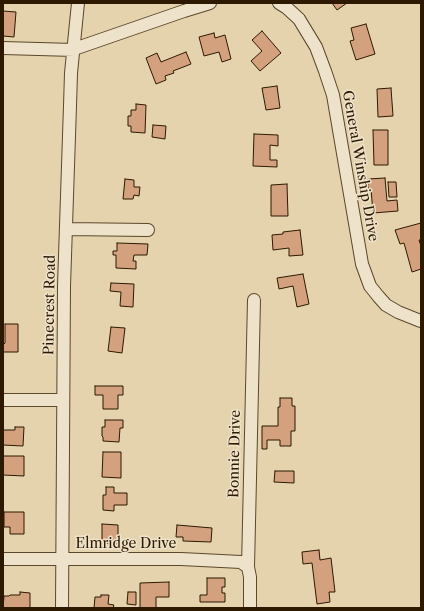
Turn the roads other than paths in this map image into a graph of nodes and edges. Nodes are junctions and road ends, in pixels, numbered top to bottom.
1 (78, 3) edge
2 (210, 3) edge
3 (279, 3) edge
4 (3, 48) edge
5 (74, 50) junction
6 (66, 229) junction
7 (148, 230) dead end
8 (254, 300) dead end
9 (421, 321) edge
10 (3, 400) edge
11 (63, 400) junction
12 (3, 559) edge
13 (63, 560) junction
14 (248, 567) junction
15 (62, 608) edge
16 (250, 608) edge

1 - 5 street, Pinecrest Road
2 - 5 street
3 - 9 street, General Winship Drive
4 - 5 street
5 - 6 street, Pinecrest Road
6 - 7 street
6 - 11 street, Pinecrest Road
8 - 14 street, Bonnie Drive
10 - 11 street
11 - 13 street, Pinecrest Road
12 - 13 street, Elmridge Drive
13 - 14 street, Elmridge Drive
13 - 15 street, Pinecrest Road
14 - 16 street, Bonnie Drive

